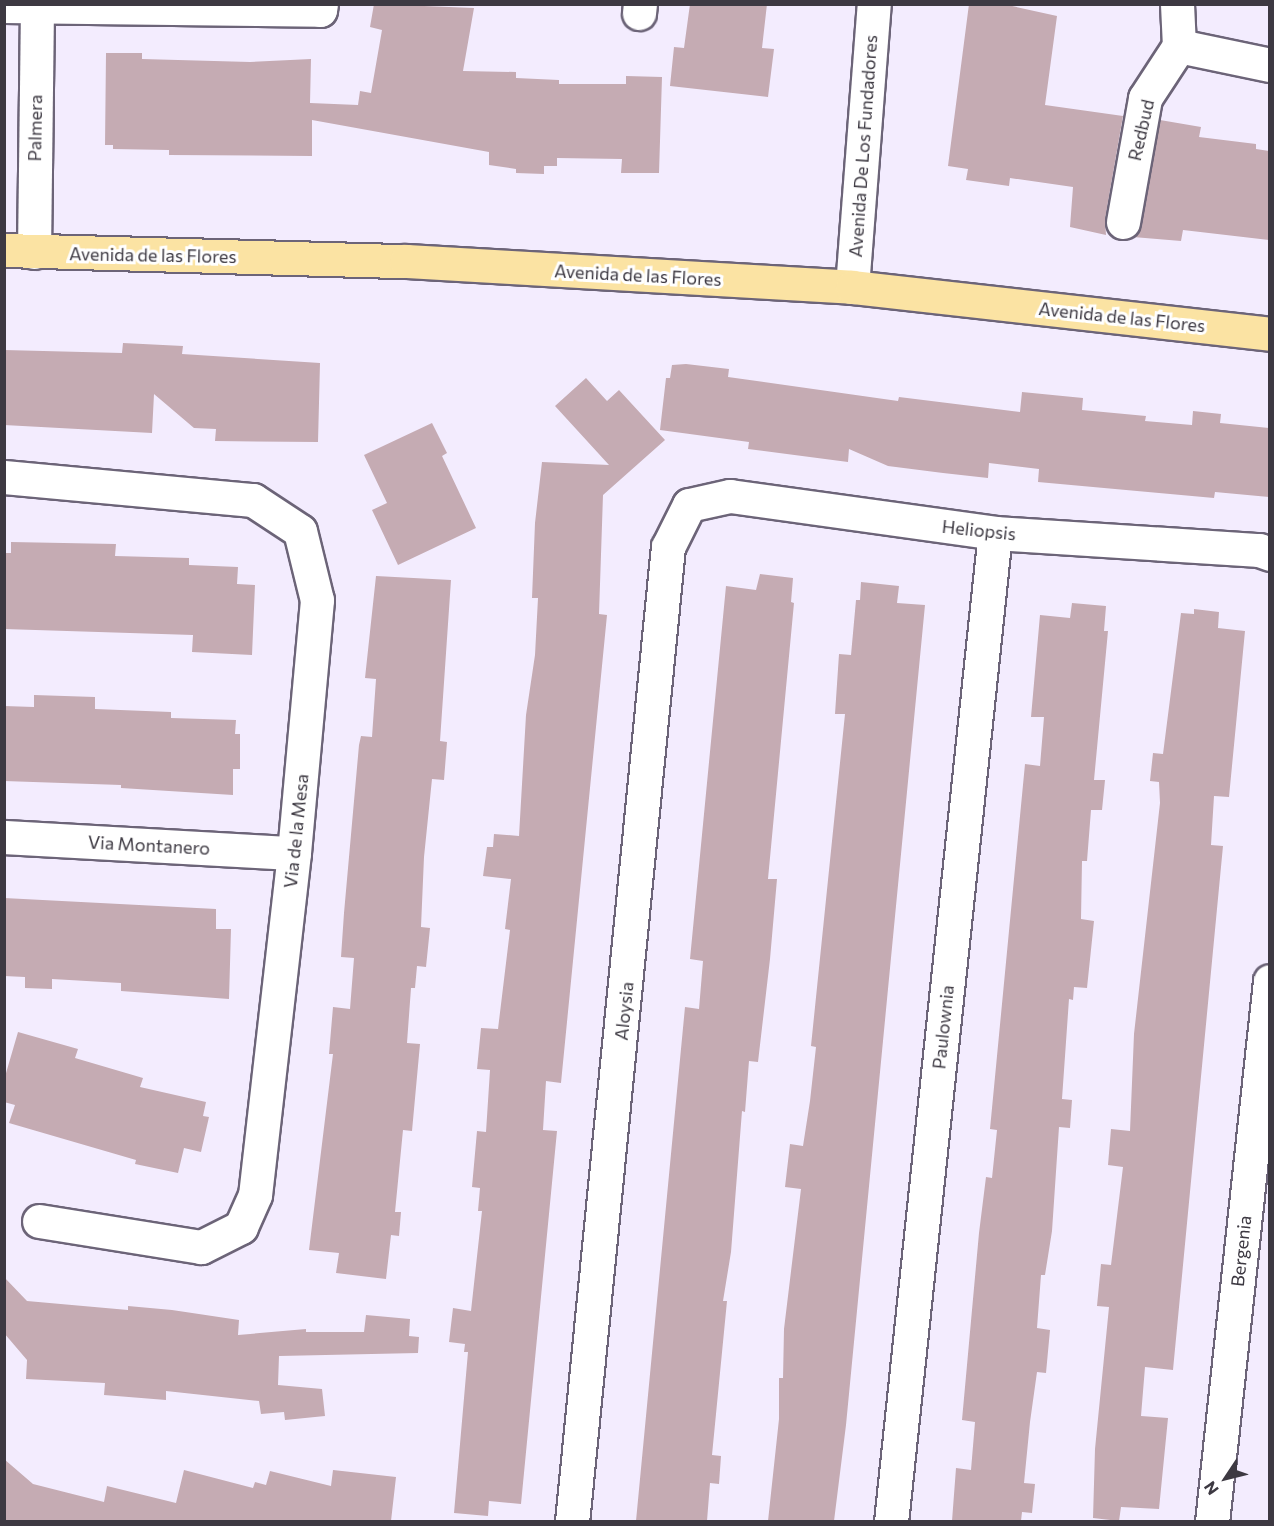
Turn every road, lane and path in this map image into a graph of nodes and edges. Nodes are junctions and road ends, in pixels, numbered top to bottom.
1 (874, 4) edge
2 (1177, 4) edge
3 (37, 5) edge
4 (4, 6) edge
5 (320, 7) edge
6 (1179, 46) junction
7 (1269, 65) edge
8 (1123, 222) dead end
9 (19, 251) edge
10 (852, 287) junction
11 (1269, 334) edge
12 (4, 477) edge
13 (689, 505) joint
14 (995, 533) junction
15 (1269, 554) edge
16 (4, 837) edge
17 (294, 853) junction
18 (1269, 981) edge
19 (39, 1221) dead end
20 (572, 1521) edge
21 (891, 1521) edge
22 (1212, 1521) edge

1 - 10 street, Avenida De Los Fundadores
2 - 6 street
3 - 4 street
3 - 5 street
3 - 9 street, Palmera
6 - 7 street
6 - 8 street, Redbud
9 - 10 main road, Avenida de las Flores
10 - 11 main road, Avenida de las Flores
12 - 17 street, Via de la Mesa
13 - 14 street, Heliopsis
13 - 20 street, Aloysia
14 - 15 street, Heliopsis
14 - 21 street, Paulownia
16 - 17 street, Via Montanero
17 - 19 street, Via de la Mesa
18 - 22 street, Bergenia

